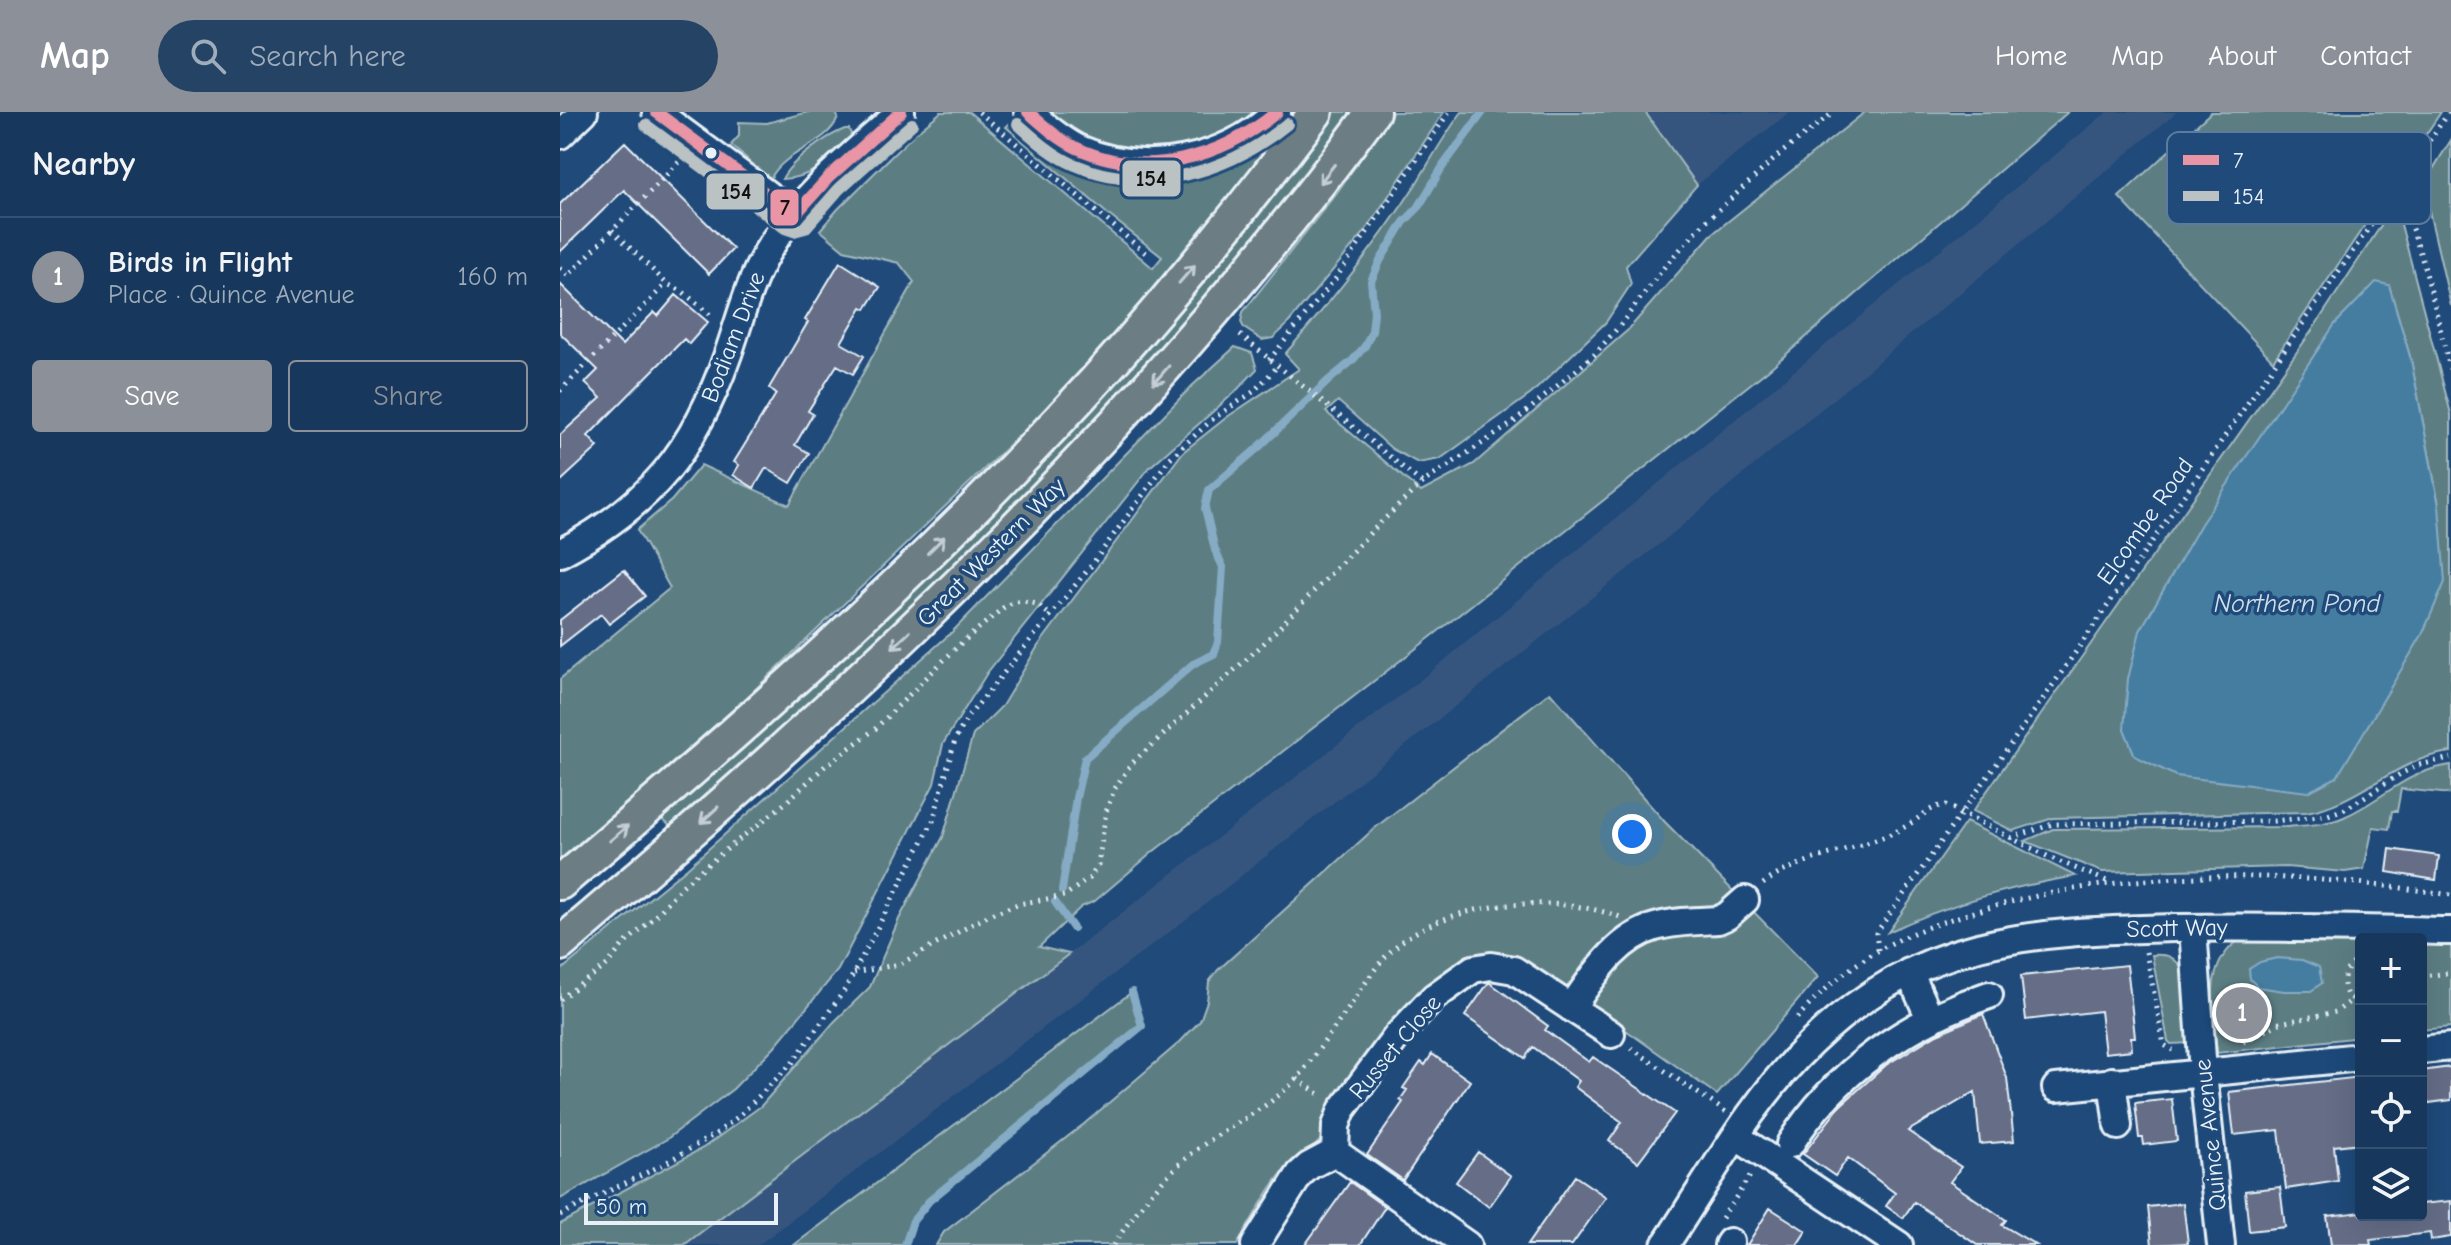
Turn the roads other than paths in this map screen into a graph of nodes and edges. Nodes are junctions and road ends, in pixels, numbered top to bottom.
1 (584, 112) edge
2 (656, 112) edge
3 (901, 112) edge
4 (1028, 112) edge
5 (1277, 112) edge
6 (1316, 112) edge
7 (1373, 112) edge
8 (560, 135) edge
9 (795, 215) junction
10 (560, 553) edge
11 (560, 883) edge
12 (1745, 900) road end
13 (2193, 928) junction
14 (2451, 931) edge
15 (560, 944) edge
16 (1909, 972) junction
17 (1989, 995) dead end
18 (1571, 1008) junction
19 (1930, 1018) junction
20 (1611, 1034) road end
21 (2451, 1047) edge
22 (2427, 1049) edge
23 (2355, 1057) edge
24 (2202, 1060) junction
25 (2112, 1081) junction
26 (2056, 1088) dead end
27 (1732, 1125) junction
28 (2118, 1126) dead end
29 (1790, 1144) dead end
30 (1335, 1152) junction
31 (1255, 1245) edge
32 (1467, 1245) edge
33 (1665, 1245) edge
34 (1899, 1245) edge
35 (2221, 1245) edge

1 - 8 street
2 - 9 street
3 - 9 street, Bodiam Drive
4 - 5 street
11 -> 6 main road, Great Western Way
7 -> 15 main road, Great Western Way
9 - 10 street, Bodiam Drive
12 - 18 street
13 - 14 street, Scott Way
13 - 16 street, Scott Way
13 - 24 street, Quince Avenue
16 - 19 street
16 - 27 street, Scott Way
17 - 19 street
18 - 20 street, Russet Close
18 - 30 street, Russet Close
19 - 29 street
21 - 22 street
23 - 24 street
24 - 25 street
24 - 35 street, Quince Avenue
25 - 26 street
25 - 28 street
27 - 33 street, Scott Way
27 - 34 street
30 - 31 street
30 - 32 street

